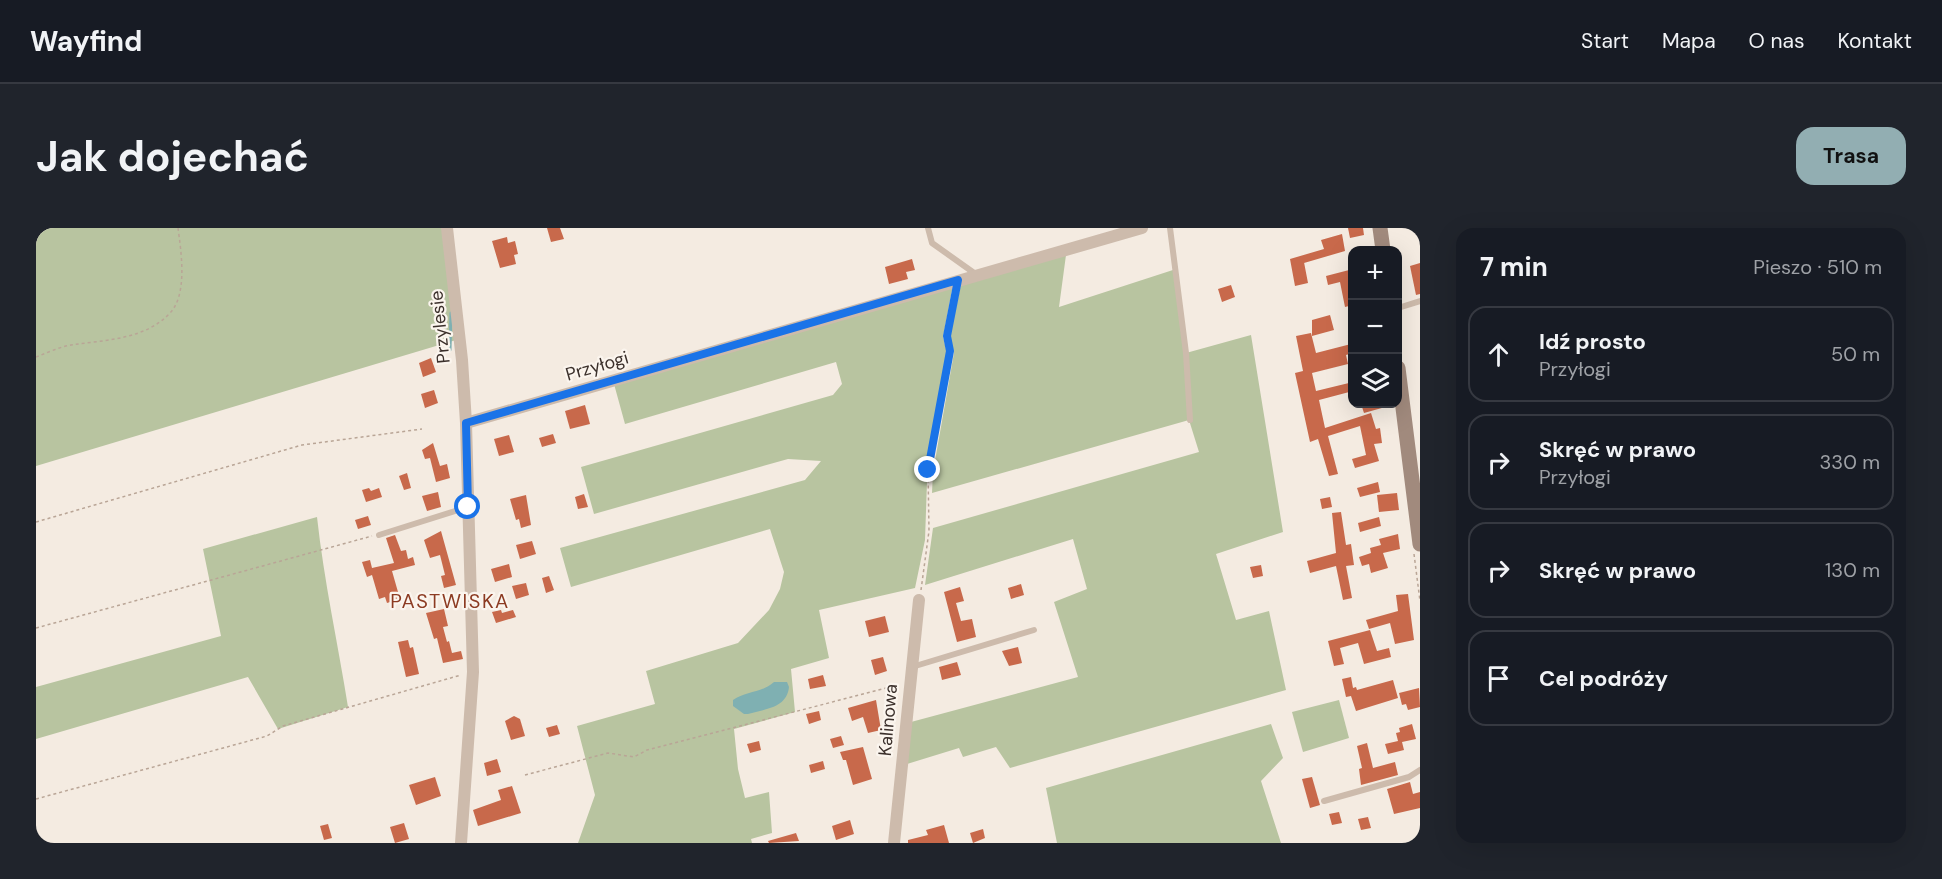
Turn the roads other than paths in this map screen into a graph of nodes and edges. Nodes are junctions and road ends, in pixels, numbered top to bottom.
1 (447, 228) edge
2 (928, 228) edge
3 (1142, 228) edge
4 (1170, 228) edge
5 (1380, 228) edge
6 (1382, 246) edge
7 (977, 275) junction
8 (1420, 301) edge
9 (1402, 307) edge
10 (1402, 400) edge
11 (1190, 420) dead end
12 (466, 423) junction
13 (468, 507) junction
14 (379, 535) road end
15 (1420, 544) edge
16 (919, 600) road end
17 (1034, 630) dead end
18 (912, 667) junction
19 (1420, 770) edge
20 (1324, 801) dead end
21 (461, 843) edge
22 (894, 843) edge

1 - 12 street, Przylesie
2 - 7 lane
3 - 7 street, Przyłogi
4 - 11 lane
5 - 6 street
7 - 12 street, Przyłogi
8 - 9 lane
10 - 15 street
12 - 13 street
13 - 14 lane
13 - 21 street
16 - 18 street, Kalinowa
17 - 18 lane
18 - 22 street, Kalinowa
19 - 20 lane

